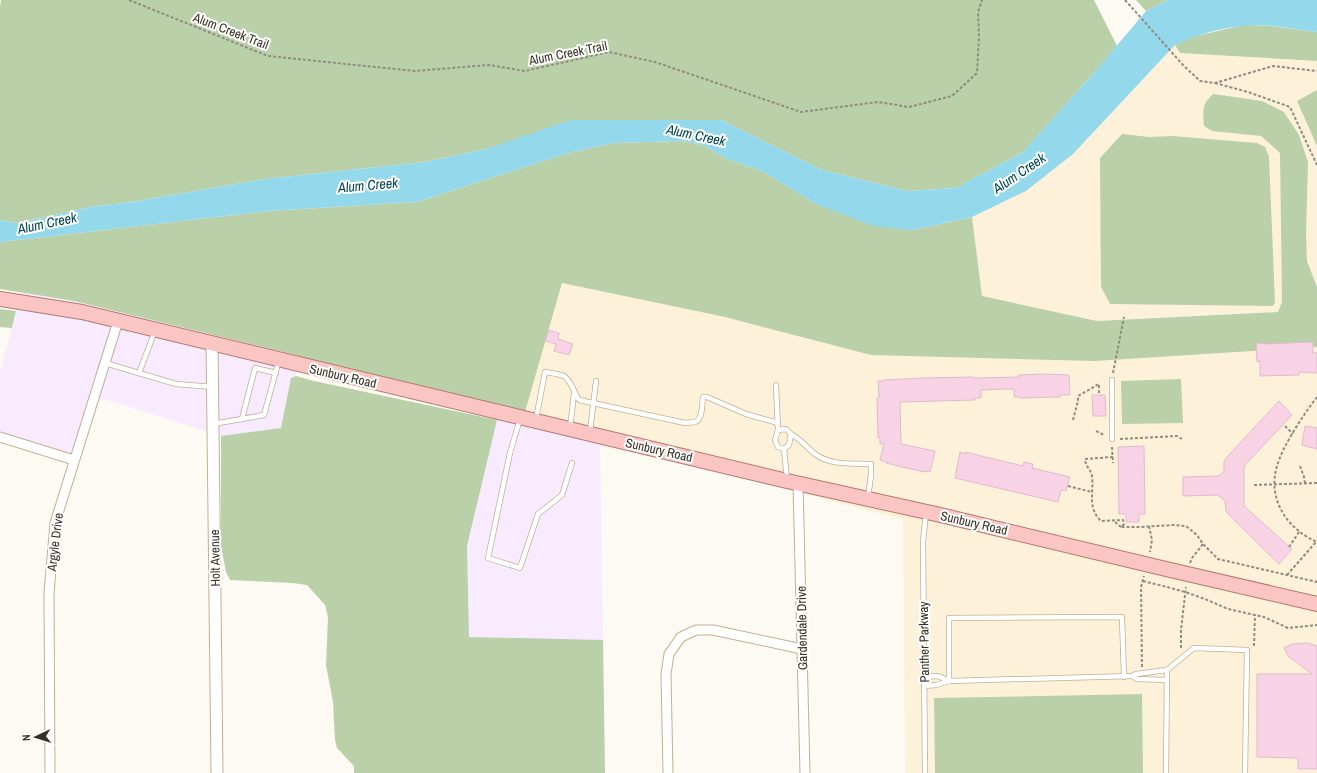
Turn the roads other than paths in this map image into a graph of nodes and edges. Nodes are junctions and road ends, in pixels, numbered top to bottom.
1 (0, 299) edge
2 (118, 321) junction
3 (156, 329) junction
4 (212, 342) junction
5 (105, 363) junction
6 (277, 367) junction
7 (139, 373) junction
8 (1112, 380) road end
9 (596, 381) dead end
10 (776, 385) dead end
11 (213, 388) junction
12 (574, 394) junction
13 (593, 403) junction
14 (520, 418) junction
15 (242, 419) junction
16 (536, 421) junction
17 (778, 423) junction
18 (213, 424) junction
19 (570, 429) junction
20 (778, 430) junction
21 (589, 434) junction
22 (791, 434) junction
23 (0, 437) edge
24 (1112, 439) road end
25 (784, 449) junction
26 (74, 460) junction
27 (572, 463) dead end
28 (793, 482) junction
29 (868, 499) junction
30 (926, 512) junction
31 (1317, 604) edge
32 (802, 649) junction
33 (1167, 670) junction
34 (1132, 676) junction
35 (924, 677) junction
36 (1124, 677) junction
37 (1166, 680) junction
38 (949, 681) junction
39 (924, 686) junction
40 (50, 773) edge
41 (217, 773) edge
42 (668, 773) edge
43 (805, 773) edge
44 (925, 773) edge
45 (1166, 773) edge
46 (1245, 773) edge

1 - 2 main road, Sunbury Road
2 - 3 main road, Sunbury Road
2 - 5 street, Argyle Drive
3 - 4 main road, Sunbury Road
3 - 7 lane
4 - 6 main road, Sunbury Road
4 - 11 street, Holt Avenue
5 - 7 lane
5 - 26 street, Argyle Drive
6 - 14 main road, Sunbury Road
6 - 15 lane
6 - 15 lane
7 - 11 lane
8 - 24 lane
9 - 13 lane
10 - 17 lane
11 - 18 street, Holt Avenue
12 - 13 lane
12 - 16 lane
12 - 19 lane
13 - 17 lane
13 - 21 lane
14 - 16 main road, Sunbury Road
14 - 27 lane
15 - 18 lane
16 - 19 main road, Sunbury Road
17 - 20 lane
18 - 41 street, Holt Avenue
19 - 21 main road, Sunbury Road
20 - 22 lane
20 - 25 lane
21 - 28 main road, Sunbury Road
22 - 25 lane
22 - 29 lane
23 - 26 street
25 - 28 lane
26 - 40 street, Argyle Drive
28 - 29 main road, Sunbury Road
28 - 32 street, Gardendale Drive
29 - 30 main road, Sunbury Road
30 - 31 main road, Sunbury Road
30 - 35 lane, Panther Parkway
32 - 42 street
32 - 43 street, Gardendale Drive
33 - 34 lane
33 - 37 lane
33 - 46 lane
34 - 36 lane
34 - 37 lane
35 - 38 lane
35 - 39 lane, Panther Parkway
36 - 38 lane
36 - 38 lane
37 - 45 lane
38 - 39 lane
39 - 44 lane, Panther Parkway

